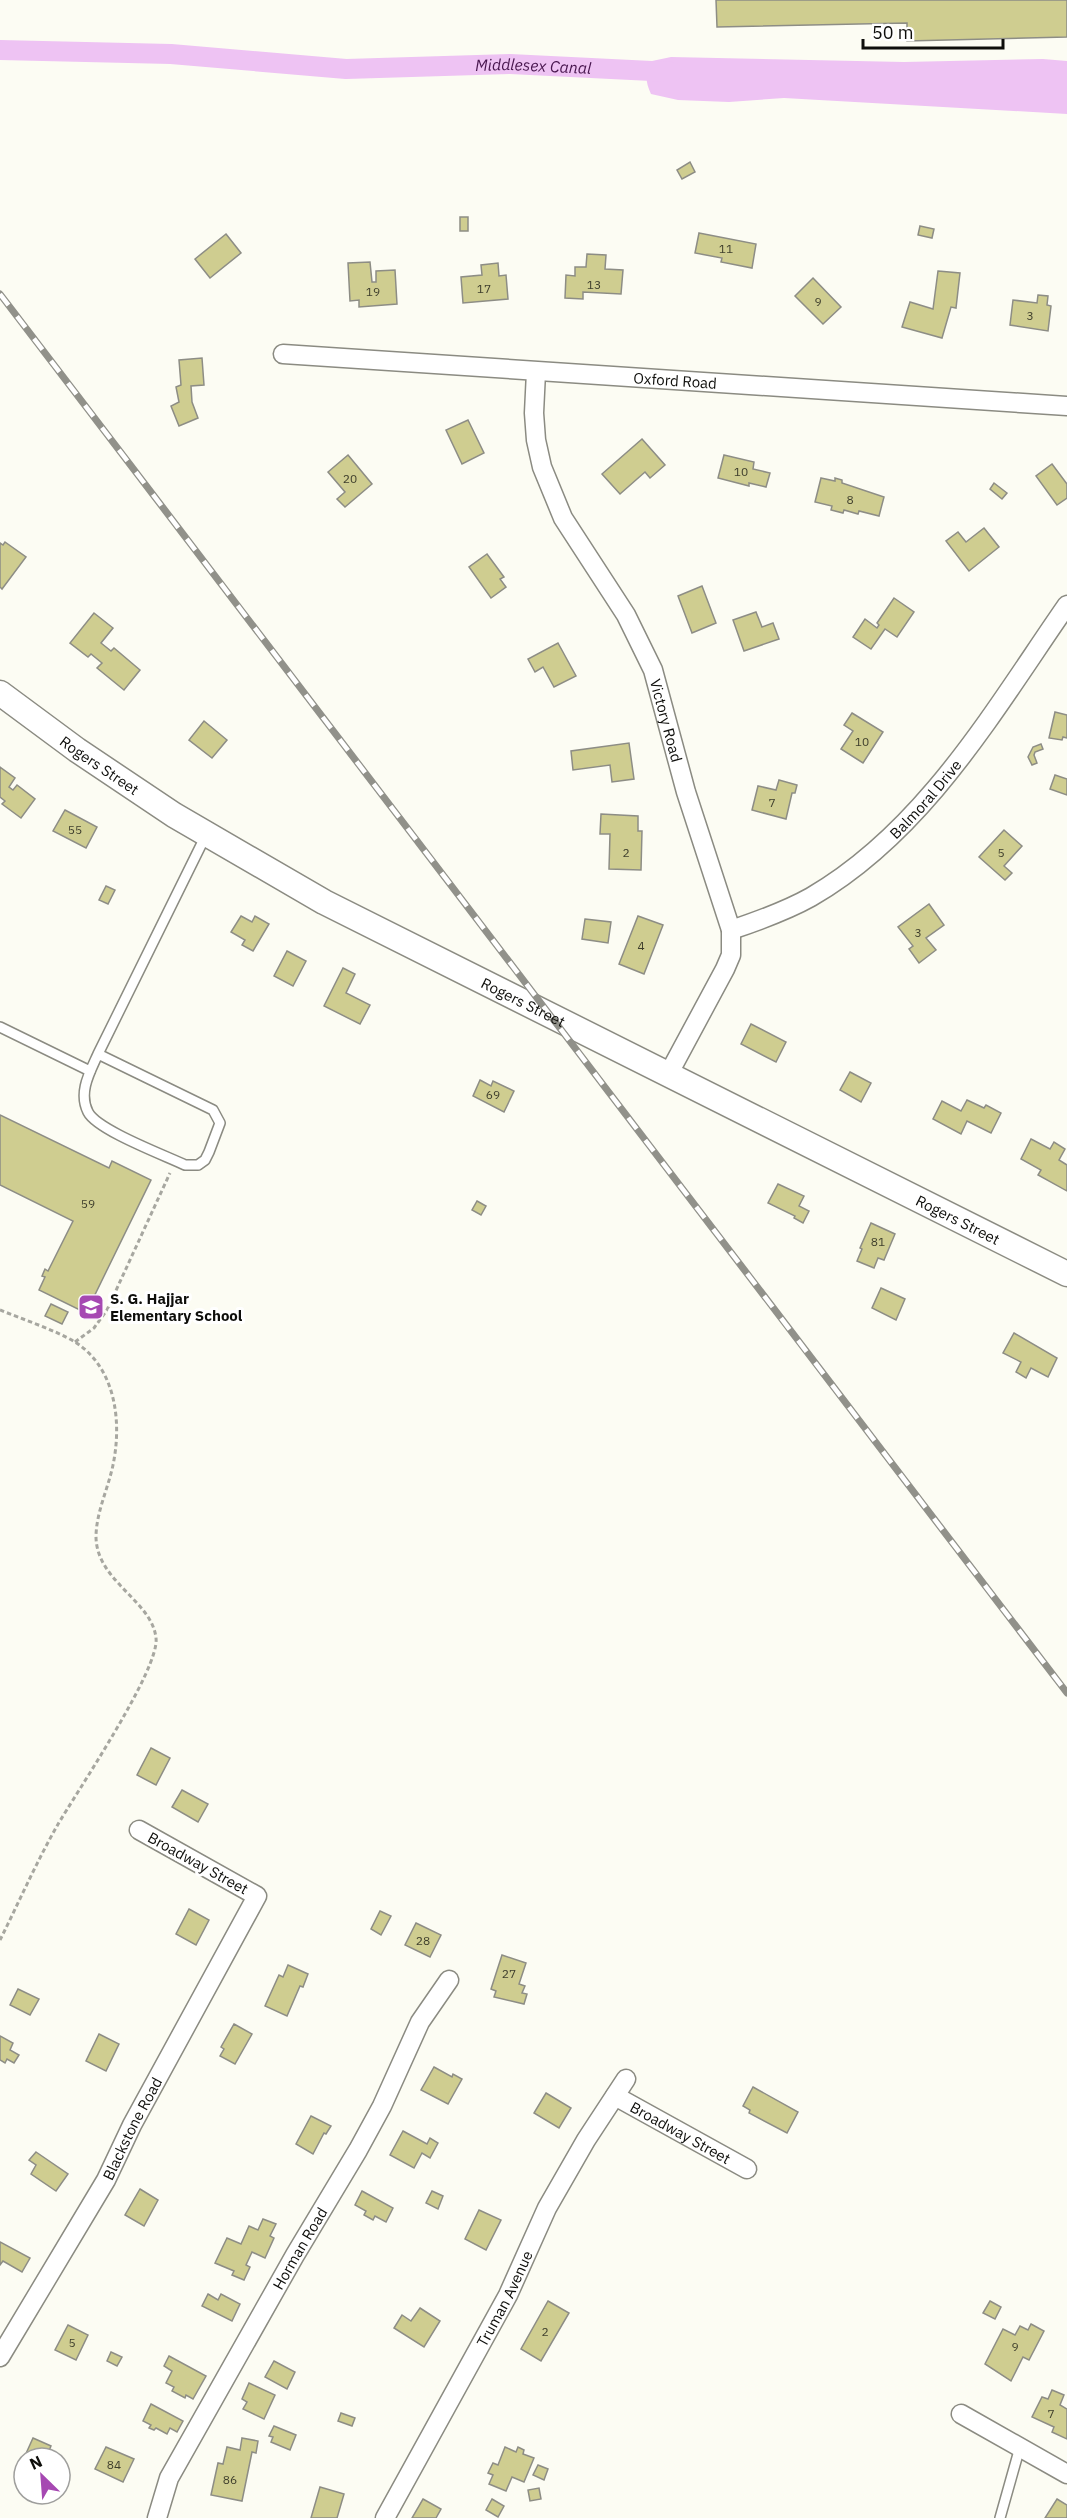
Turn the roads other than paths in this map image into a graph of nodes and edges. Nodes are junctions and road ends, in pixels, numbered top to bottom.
1 (283, 354) dead end
2 (536, 372) junction
3 (1067, 406) edge
4 (1067, 605) edge
5 (0, 693) edge
6 (206, 835) junction
7 (731, 930) junction
8 (0, 1027) edge
9 (98, 1054) junction
10 (90, 1071) junction
11 (668, 1075) junction
12 (1067, 1275) edge
13 (140, 1830) dead end
14 (257, 1896) joint
15 (449, 1980) dead end
16 (626, 2079) dead end
17 (615, 2096) junction
18 (747, 2169) dead end
19 (0, 2357) edge
20 (961, 2414) dead end
21 (1020, 2447) junction
22 (1067, 2474) edge
23 (157, 2518) edge
24 (385, 2518) edge
25 (1000, 2518) edge

1 - 2 street, Oxford Road
2 - 3 street, Oxford Road
2 - 7 street, Victory Road
4 - 7 street, Balmoral Drive
5 - 6 main road, Rogers Street
6 - 9 lane
6 - 11 main road, Rogers Street
7 - 11 street, Victory Road
8 - 10 lane
9 - 10 lane
9 - 10 lane
11 - 12 main road, Rogers Street
13 - 14 street, Broadway Street
14 - 19 street, Blackstone Road
15 - 23 street, Horman Road
16 - 17 street, Truman Avenue
17 - 18 street, Broadway Street
17 - 24 street, Truman Avenue
20 - 21 street
21 - 22 street
21 - 25 lane

